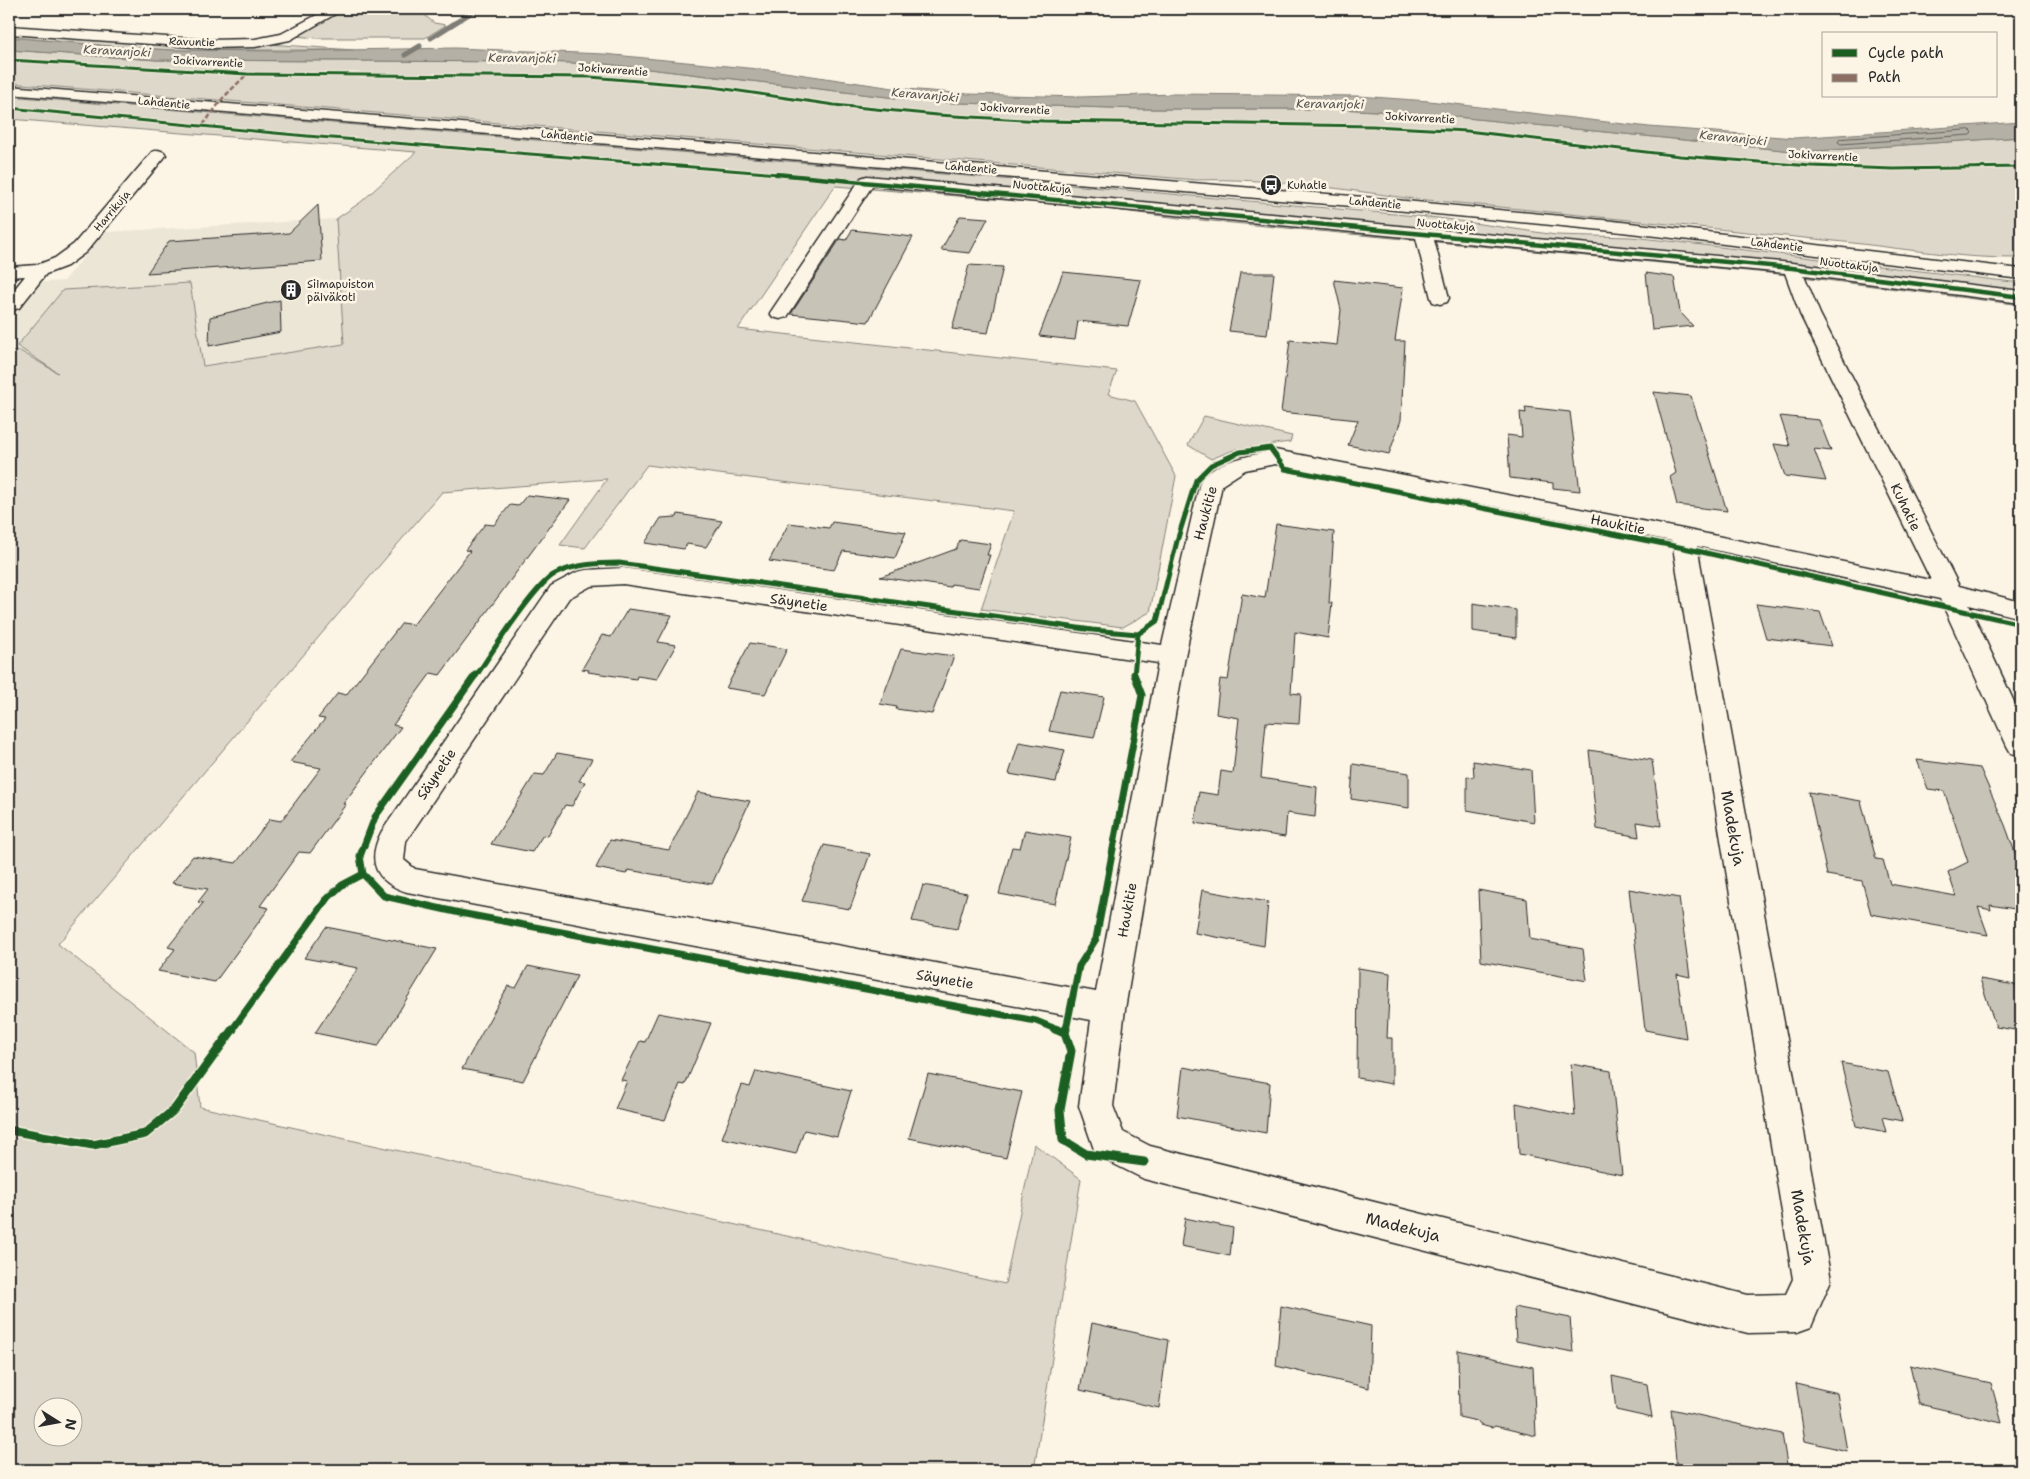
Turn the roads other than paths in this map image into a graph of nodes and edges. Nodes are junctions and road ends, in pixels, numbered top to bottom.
1 (337, 9) edge
2 (9, 30) edge
3 (9, 90) edge
4 (158, 155) dead end
5 (1084, 178) junction
6 (1076, 201) junction
7 (1424, 233) junction
8 (1792, 268) junction
9 (40, 270) junction
10 (9, 272) edge
11 (2021, 274) edge
12 (2021, 297) edge
13 (1440, 298) dead end
14 (10, 306) edge
15 (780, 313) dead end
16 (1683, 536) junction
17 (1948, 592) junction
18 (2021, 610) edge
19 (1172, 656) junction
20 (2021, 746) edge
21 (1110, 1009) junction
22 (1144, 1162) joint

1 - 2 street, Ravuntie
3 - 5 street, Lahdentie
4 - 9 street, Harrikuja
5 - 6 street, Nuottakuja
5 - 11 street, Lahdentie
6 - 7 street, Nuottakuja
6 - 15 street, Nuottakuja
7 - 8 street, Nuottakuja
7 - 13 street
8 - 12 street, Nuottakuja
8 - 17 street, Kuhatie
9 - 10 street, Harrikuja
9 - 14 street
16 - 17 street, Haukitie
16 - 19 street, Haukitie
16 - 22 street, Madekuja
17 - 18 street, Haukitie
17 - 20 street, Kuhatie
19 - 21 street, Haukitie
19 - 21 street, Säynetie
21 - 22 street, Haukitie

